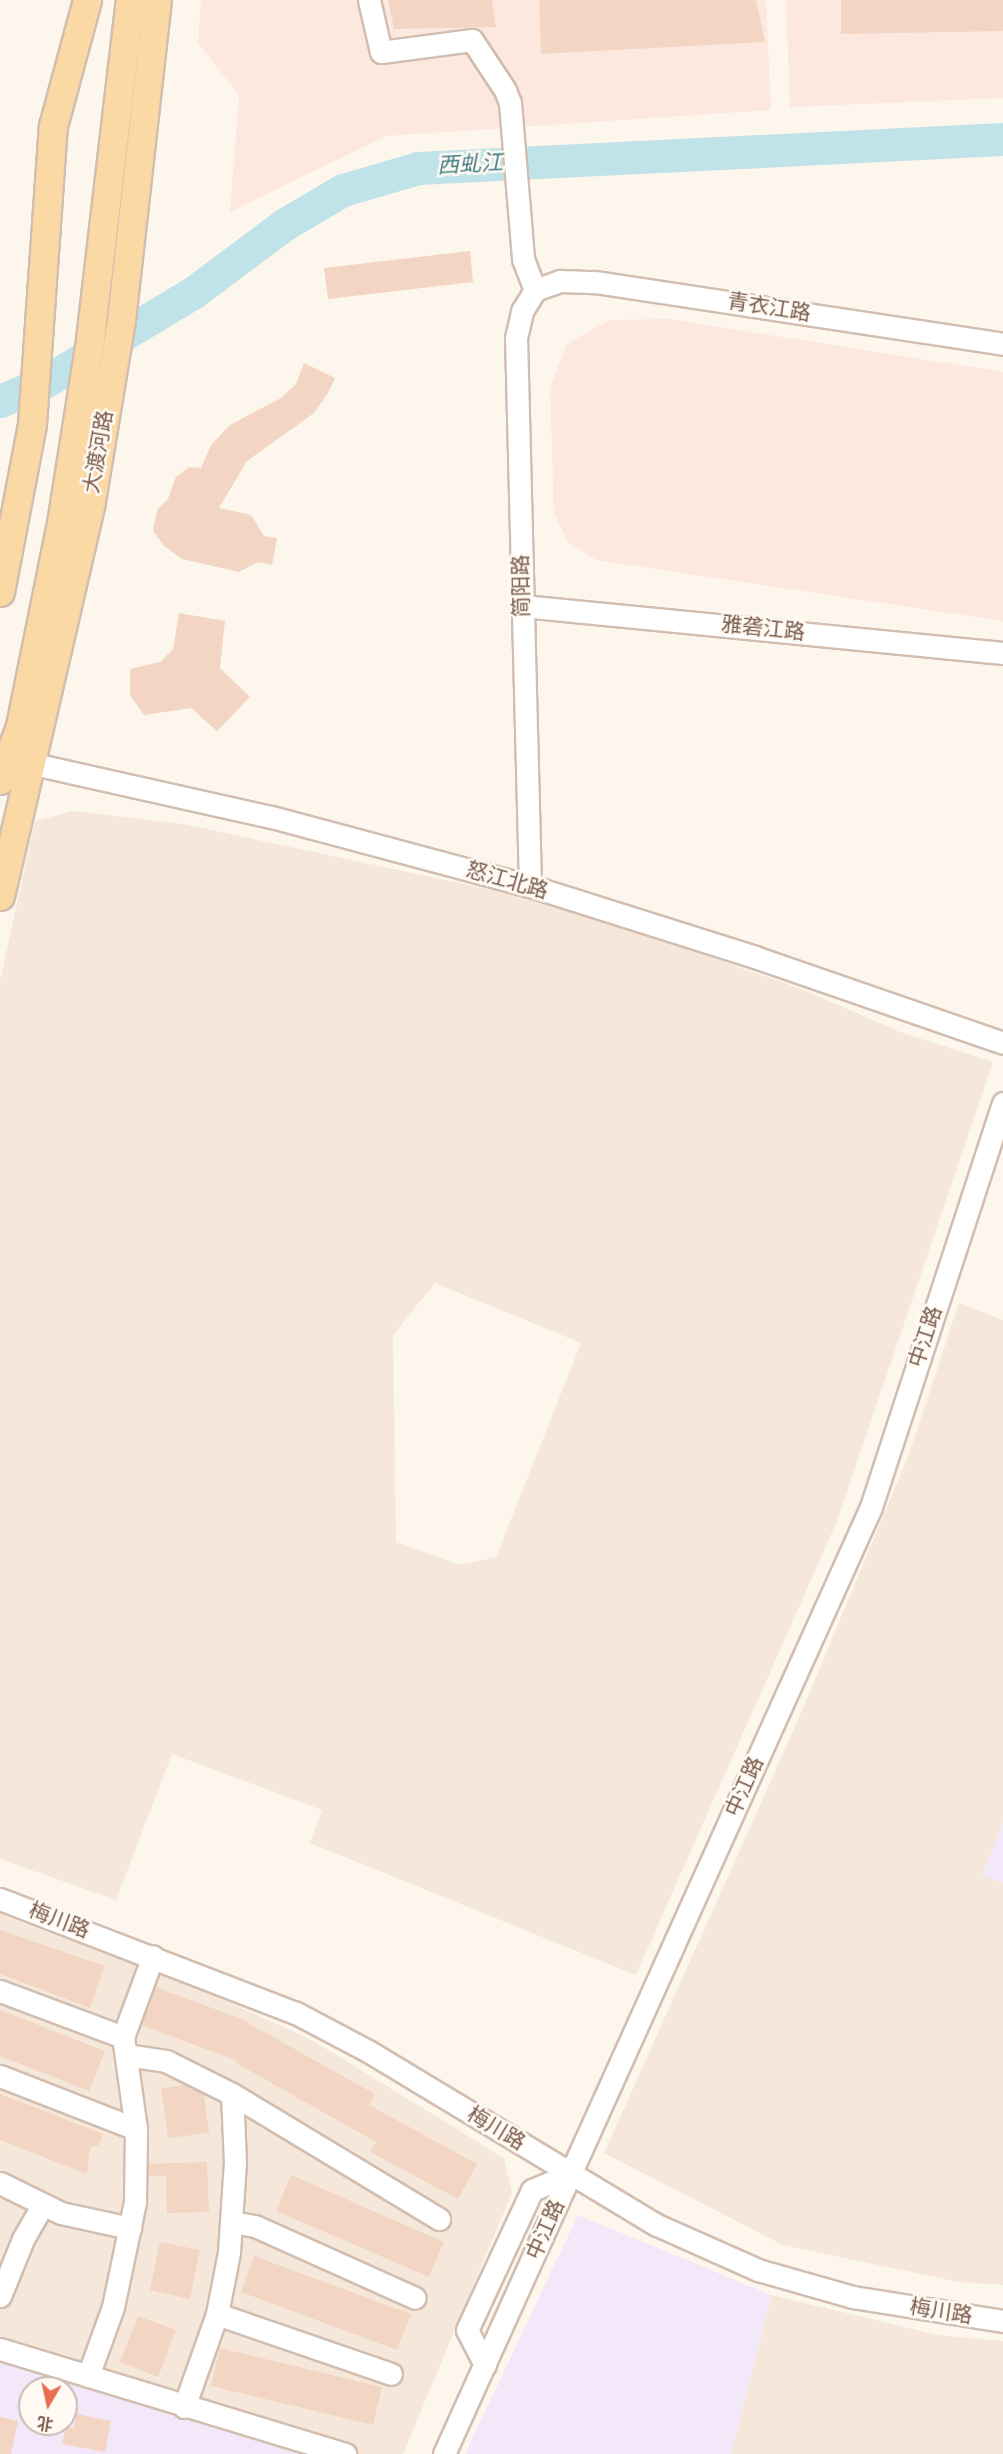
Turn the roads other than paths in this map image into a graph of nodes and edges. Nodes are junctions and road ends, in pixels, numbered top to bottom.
1 (87, 0) edge
2 (130, 0) edge
3 (157, 0) edge
4 (369, 0) edge
5 (535, 290) junction
6 (1003, 344) edge
7 (0, 592) edge
8 (523, 606) junction
9 (1003, 653) edge
10 (11, 765) edge
11 (530, 886) junction
12 (0, 896) edge
13 (1003, 1043) edge
14 (1003, 1103) edge
15 (0, 1899) edge
16 (153, 1956) junction
17 (0, 1991) edge
18 (124, 2046) junction
19 (0, 2076) edge
20 (232, 2094) junction
21 (136, 2129) junction
22 (571, 2174) junction
23 (0, 2183) edge
24 (42, 2206) junction
25 (439, 2219) dead end
26 (232, 2222) junction
27 (130, 2228) junction
28 (0, 2296) edge
29 (415, 2298) dead end
30 (217, 2314) junction
31 (1003, 2321) edge
32 (0, 2349) edge
33 (485, 2365) junction
34 (391, 2374) dead end
35 (88, 2376) junction
36 (184, 2407) junction
37 (345, 2454) edge
38 (444, 2454) edge

1 - 7 main road
2 - 10 main road, 大渡河路
3 - 10 main road, 大渡河路
4 - 5 street
5 - 6 street, 青衣江路
5 - 8 street, 简阳路
8 - 9 street, 雅砻江路
8 - 11 street, 简阳路
10 - 11 street, 怒江北路
10 - 12 main road, 大渡河路
11 - 13 street, 怒江北路
14 - 22 street, 中江路
15 - 16 street, 梅川路
16 - 18 street
16 - 22 street, 梅川路
17 - 18 street
18 - 20 street
18 - 21 street
19 - 21 street
20 - 25 street
20 - 26 street
21 - 27 street
22 - 31 street, 梅川路
22 - 33 street, 中江路
22 - 33 street
23 - 24 street
24 - 27 street
24 - 28 street
26 - 29 street
26 - 30 street
27 - 35 street
30 - 34 street
30 - 36 street
32 - 35 street
33 - 38 street, 中江路
35 - 36 street
36 - 37 street

